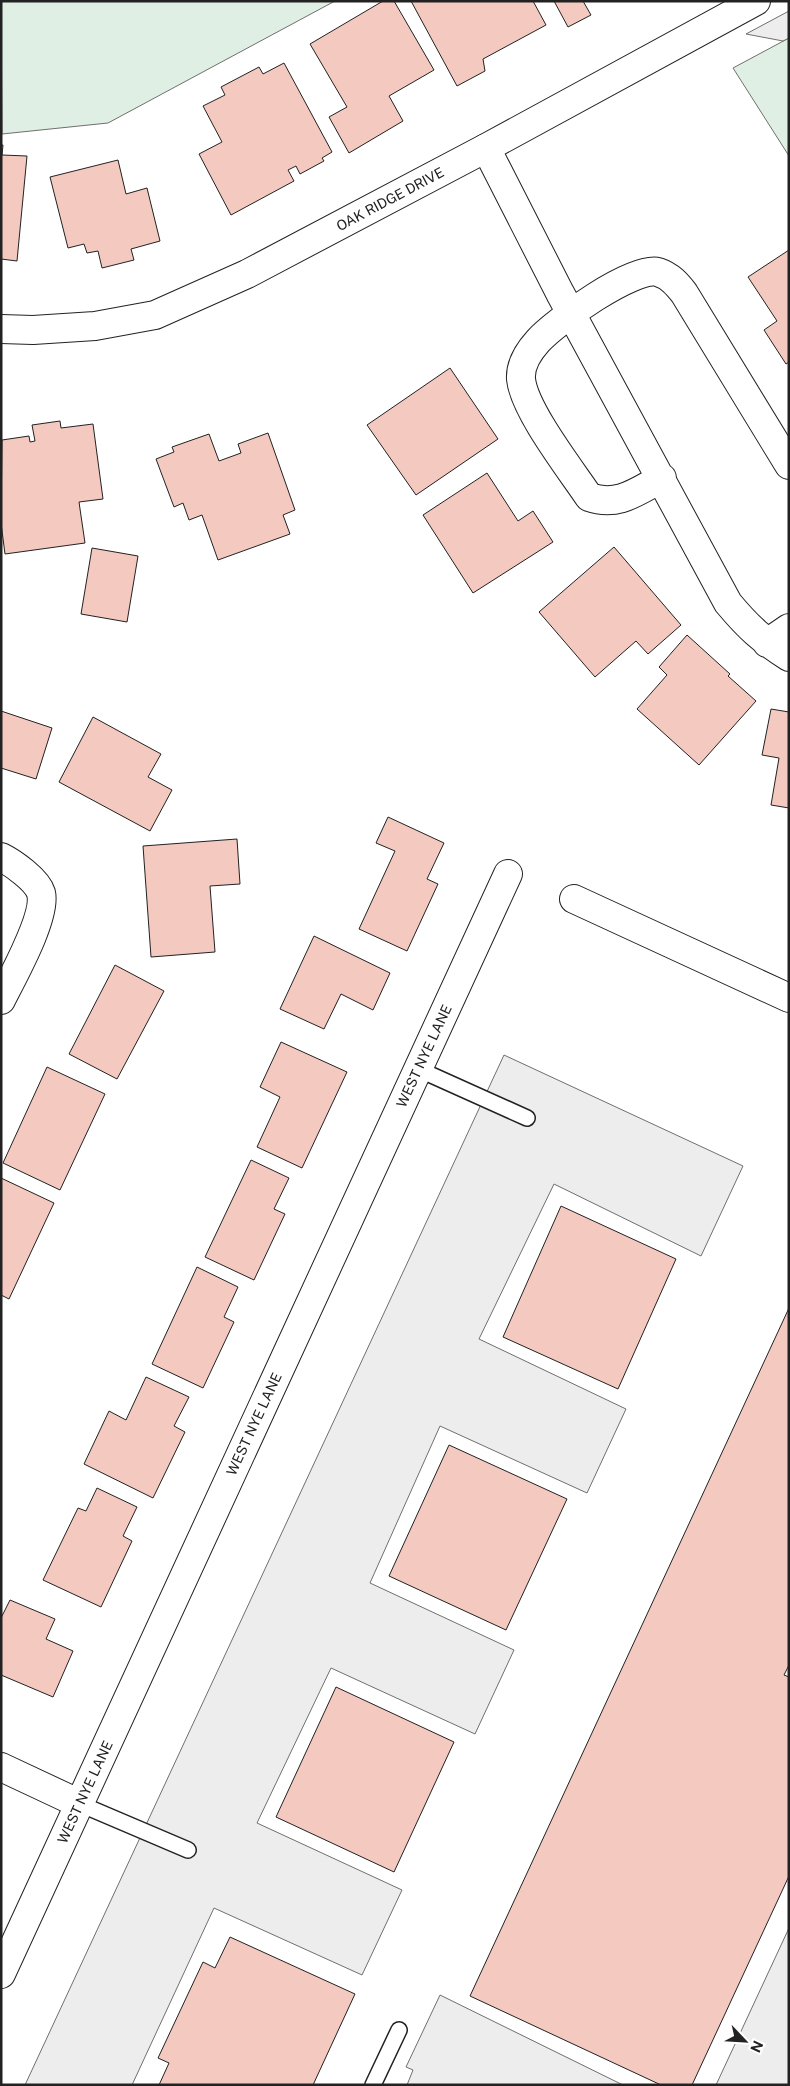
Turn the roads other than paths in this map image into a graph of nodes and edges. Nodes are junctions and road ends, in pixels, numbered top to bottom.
1 (756, 1) edge
2 (486, 148) junction
3 (571, 312) junction
4 (1, 329) edge
5 (789, 465) edge
6 (662, 478) junction
7 (781, 642) edge
8 (1, 858) edge
9 (508, 874) dead end
10 (574, 899) dead end
11 (789, 998) edge
12 (1, 1000) edge
13 (418, 1069) junction
14 (528, 1118) dead end
15 (1, 1767) edge
16 (80, 1804) junction
17 (188, 1850) dead end
18 (1, 1974) edge
19 (399, 2030) dead end
20 (373, 2085) edge

1 - 2 street, OAK RIDGE DRIVE
2 - 3 street
2 - 4 street, OAK RIDGE DRIVE
3 - 5 street
3 - 6 street
3 - 6 street
6 - 7 street
8 - 12 street
9 - 13 street, WEST NYE LANE
10 - 11 street
13 - 14 lane
13 - 16 street, WEST NYE LANE
15 - 16 street
16 - 17 lane
16 - 18 street, WEST NYE LANE
19 - 20 lane

